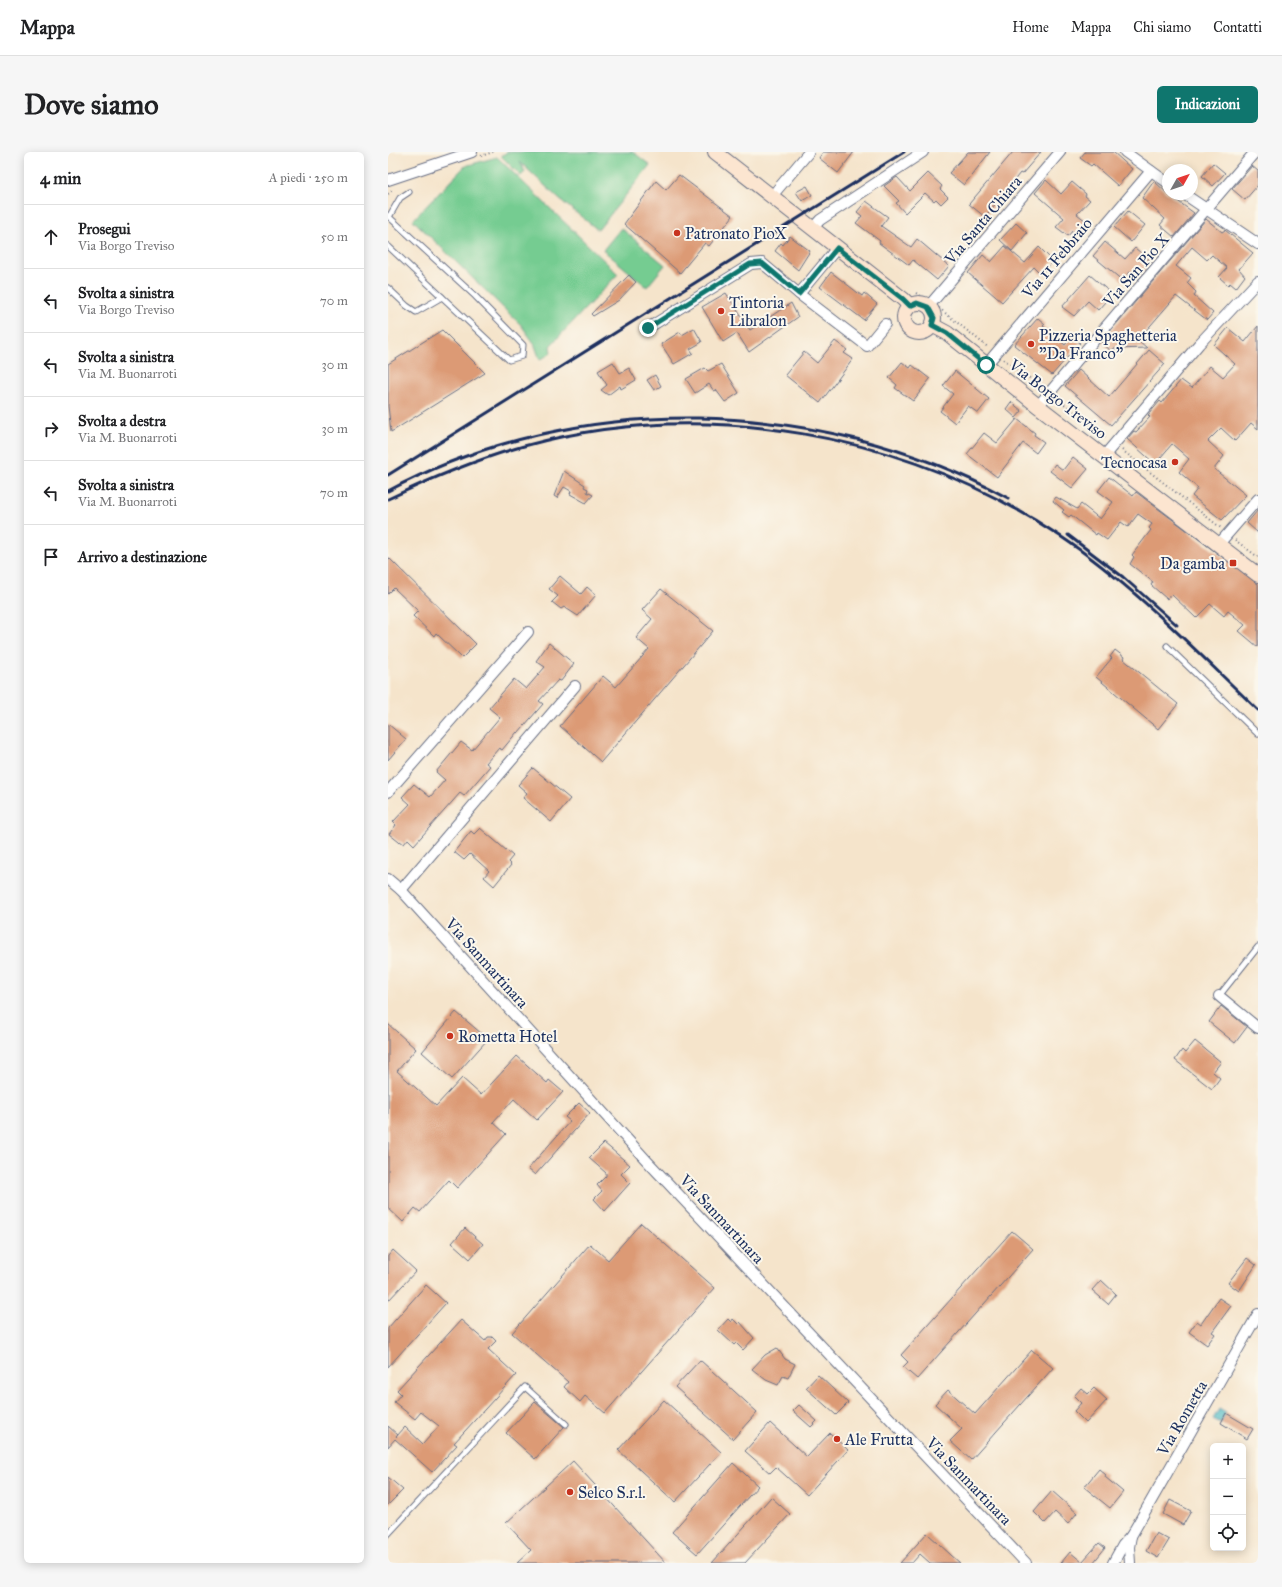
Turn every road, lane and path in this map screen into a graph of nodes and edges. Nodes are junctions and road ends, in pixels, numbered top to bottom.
1 (472, 152) edge
2 (715, 152) edge
3 (809, 152) edge
4 (923, 152) edge
5 (1060, 152) edge
6 (1125, 152) edge
7 (1256, 152) edge
8 (1151, 171) junction
9 (1162, 179) edge
10 (388, 180) edge
11 (409, 192) dead end
12 (771, 197) junction
13 (1193, 200) edge
14 (1207, 210) junction
15 (389, 216) edge
16 (812, 229) junction
17 (1258, 244) edge
18 (388, 246) edge
19 (837, 248) junction
20 (1258, 281) edge
21 (388, 288) edge
22 (799, 294) junction
23 (442, 297) junction
24 (910, 306) junction
25 (928, 307) junction
26 (885, 324) dead end
27 (932, 325) junction
28 (648, 328) dead end
29 (986, 365) junction
30 (1038, 406) junction
31 (1104, 456) junction
32 (1258, 499) edge
33 (1218, 545) junction
34 (1258, 575) edge
35 (528, 632) dead end
36 (1167, 646) dead end
37 (575, 686) dead end
38 (1258, 734) edge
39 (388, 792) edge
40 (388, 879) edge
41 (400, 890) junction
42 (1258, 947) edge
43 (1219, 996) joint
44 (1258, 1028) edge
45 (1258, 1314) edge
46 (566, 1424) dead end
47 (388, 1534) edge
48 (1131, 1536) junction
49 (1026, 1563) edge
50 (1113, 1563) edge
51 (1130, 1563) edge

1 - 10 street
2 - 12 street
3 - 12 street
4 - 16 street
5 - 25 street, Via Santa Chiara
6 - 8 street
7 - 14 street, Via San Pio X
8 - 9 street
8 - 29 street, Via 11 Febbraio
11 - 15 lane
12 - 16 street
13 - 14 street
14 - 17 street
14 - 30 street, Via San Pio X
15 - 23 lane
16 - 19 street
18 - 23 lane
19 - 22 street
19 - 24 street
20 - 31 street
21 - 23 lane
22 - 26 street
22 - 28 street
24 - 25 street
24 - 27 street
25 - 27 street
27 - 29 street, Via Borgo Treviso
29 - 30 street, Via Borgo Treviso
30 - 31 street, Via Borgo Treviso
31 - 33 street, Via Borgo Treviso
32 - 33 street
33 - 34 street, Via Borgo Treviso
35 - 39 street
36 - 38 lane
37 - 41 street
40 - 41 street, Via Sanmartinara
41 - 49 street, Via Sanmartinara
42 - 43 lane
43 - 44 street
45 - 48 street, Via Rometta
46 - 47 lane
48 - 50 street, Via Rometta
48 - 51 street, Via Rometta

